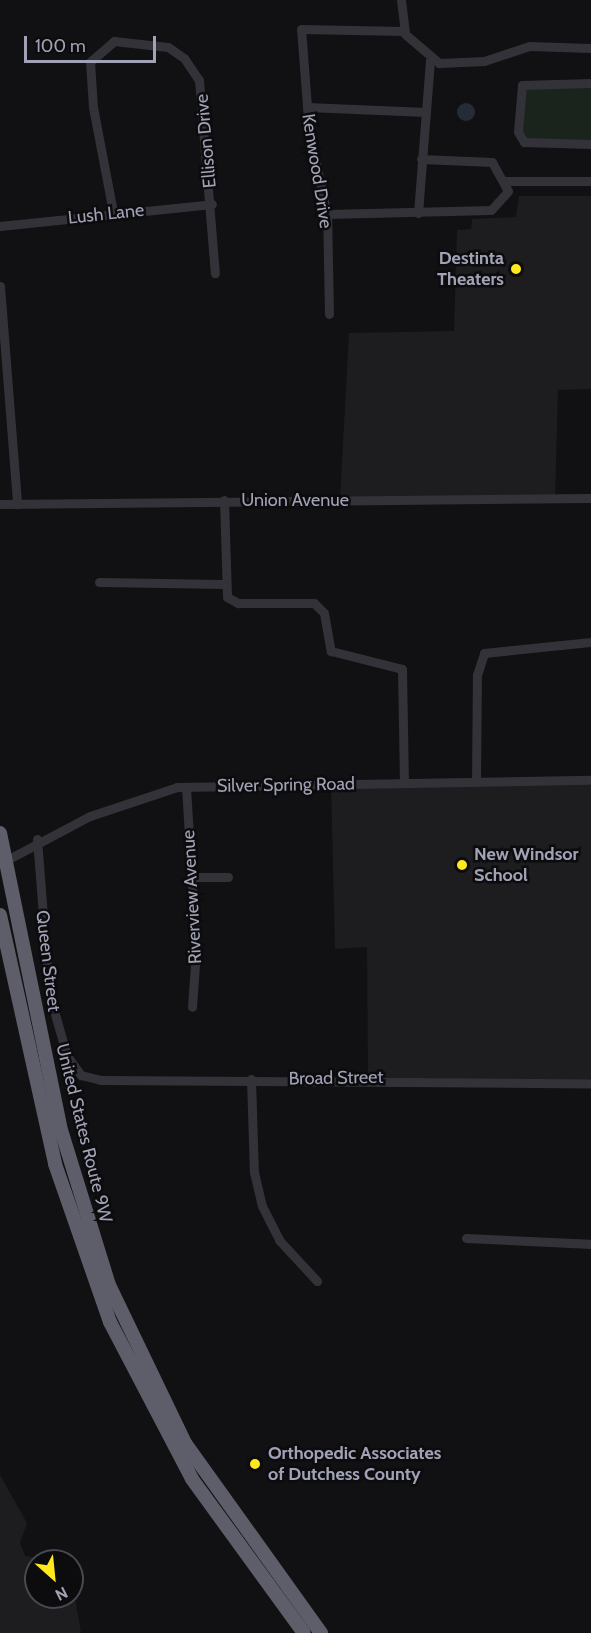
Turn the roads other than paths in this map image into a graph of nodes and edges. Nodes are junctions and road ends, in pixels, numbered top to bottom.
1 (401, 0) edge
2 (404, 31) junction
3 (591, 48) edge
4 (430, 60) junction
5 (591, 83) edge
6 (307, 107) junction
7 (426, 112) junction
8 (591, 144) edge
9 (421, 159) junction
10 (505, 181) junction
11 (591, 181) edge
12 (212, 204) junction
13 (113, 212) junction
14 (418, 213) junction
15 (327, 214) junction
16 (0, 225) edge
17 (215, 273) dead end
18 (0, 286) edge
19 (329, 314) dead end
20 (591, 498) edge
21 (224, 500) junction
22 (0, 504) edge
23 (17, 504) junction
24 (99, 582) dead end
25 (224, 584) junction
26 (591, 642) edge
27 (591, 780) edge
28 (404, 782) junction
29 (476, 782) junction
30 (186, 787) junction
31 (0, 833) edge
32 (38, 839) junction
33 (3, 862) edge
34 (191, 877) junction
35 (228, 878) dead end
36 (0, 915) edge
37 (192, 1007) dead end
38 (81, 1075) joint
39 (251, 1079) junction
40 (591, 1083) edge
41 (466, 1238) dead end
42 (591, 1244) edge
43 (317, 1281) dead end
44 (146, 1385) junction
45 (304, 1633) edge
46 (321, 1633) edge

1 - 2 street
2 - 4 street
2 - 6 street, Kenwood Drive
3 - 4 street
4 - 7 street
5 - 8 street
6 - 7 street
6 - 15 street, Kenwood Drive
7 - 9 street
9 - 10 street
9 - 14 street
10 - 11 street
10 - 14 street
12 - 13 street, Lush Lane
12 - 13 street, Ellison Drive
12 - 17 street, Ellison Drive
13 - 16 street, Lush Lane
14 - 15 street
15 - 19 street, Kenwood Drive
18 - 23 street
20 - 21 street, Union Avenue
21 - 23 street, Union Avenue
21 - 25 street
22 - 23 street, Union Avenue
24 - 25 street
25 - 28 street
26 - 29 street
27 - 29 street, Silver Spring Road
28 - 29 street, Silver Spring Road
28 - 30 street, Silver Spring Road
30 - 32 street, Silver Spring Road
30 - 34 street, Riverview Avenue
31 - 33 highway, United States Route 9W
32 - 33 street, Silver Spring Road
32 - 38 street, Queen Street
33 - 44 highway, United States Route 9W
34 - 35 street
34 - 37 street, Riverview Avenue
36 - 44 highway, United States Route 9W
38 - 39 street, Broad Street
39 - 40 street, Broad Street
39 - 43 street
41 - 42 street
44 - 45 highway, United States Route 9W
44 - 46 highway, United States Route 9W

